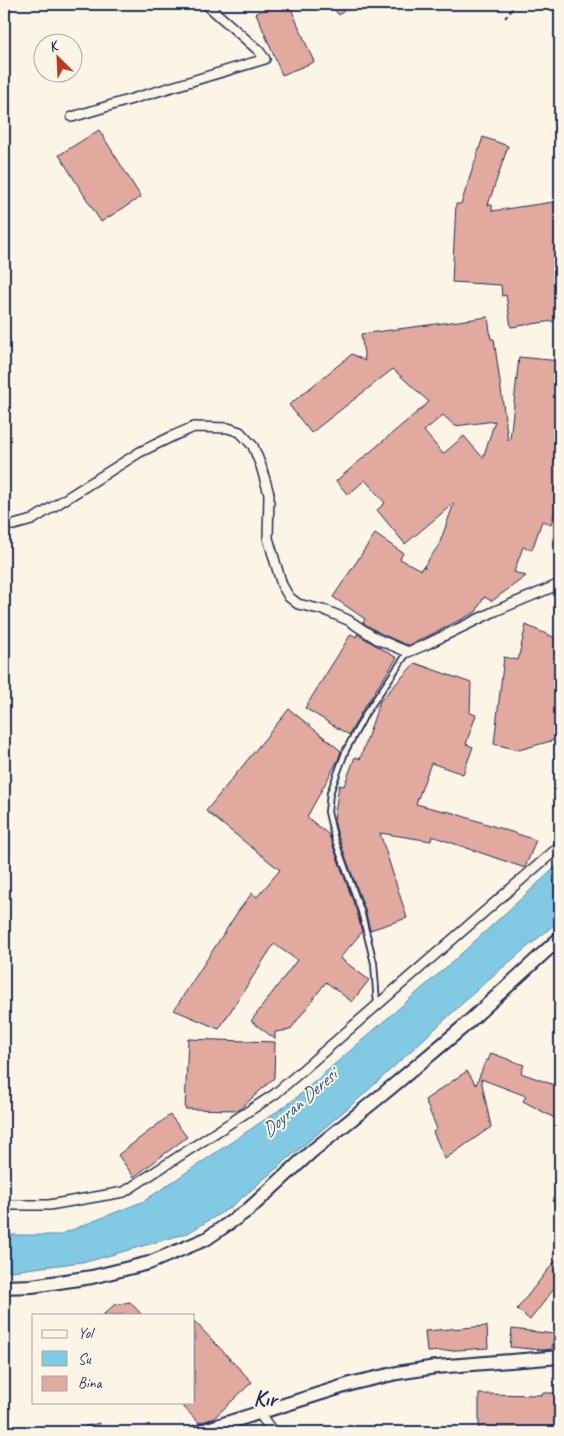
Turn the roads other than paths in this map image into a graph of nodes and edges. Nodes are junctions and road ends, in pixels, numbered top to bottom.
1 (206, 4) edge
2 (72, 117) dead end
3 (4, 525) edge
4 (560, 584) edge
5 (408, 652) junction
6 (560, 846) edge
7 (560, 938) edge
8 (377, 1005) junction
9 (4, 1205) edge
10 (4, 1287) edge
11 (560, 1357) edge
12 (259, 1413) junction
13 (198, 1432) edge
14 (274, 1432) edge

1 - 2 street
3 - 5 street
4 - 5 street
5 - 8 lane
6 - 8 street
7 - 10 street
8 - 9 street
11 - 12 street
12 - 13 street
12 - 14 street

